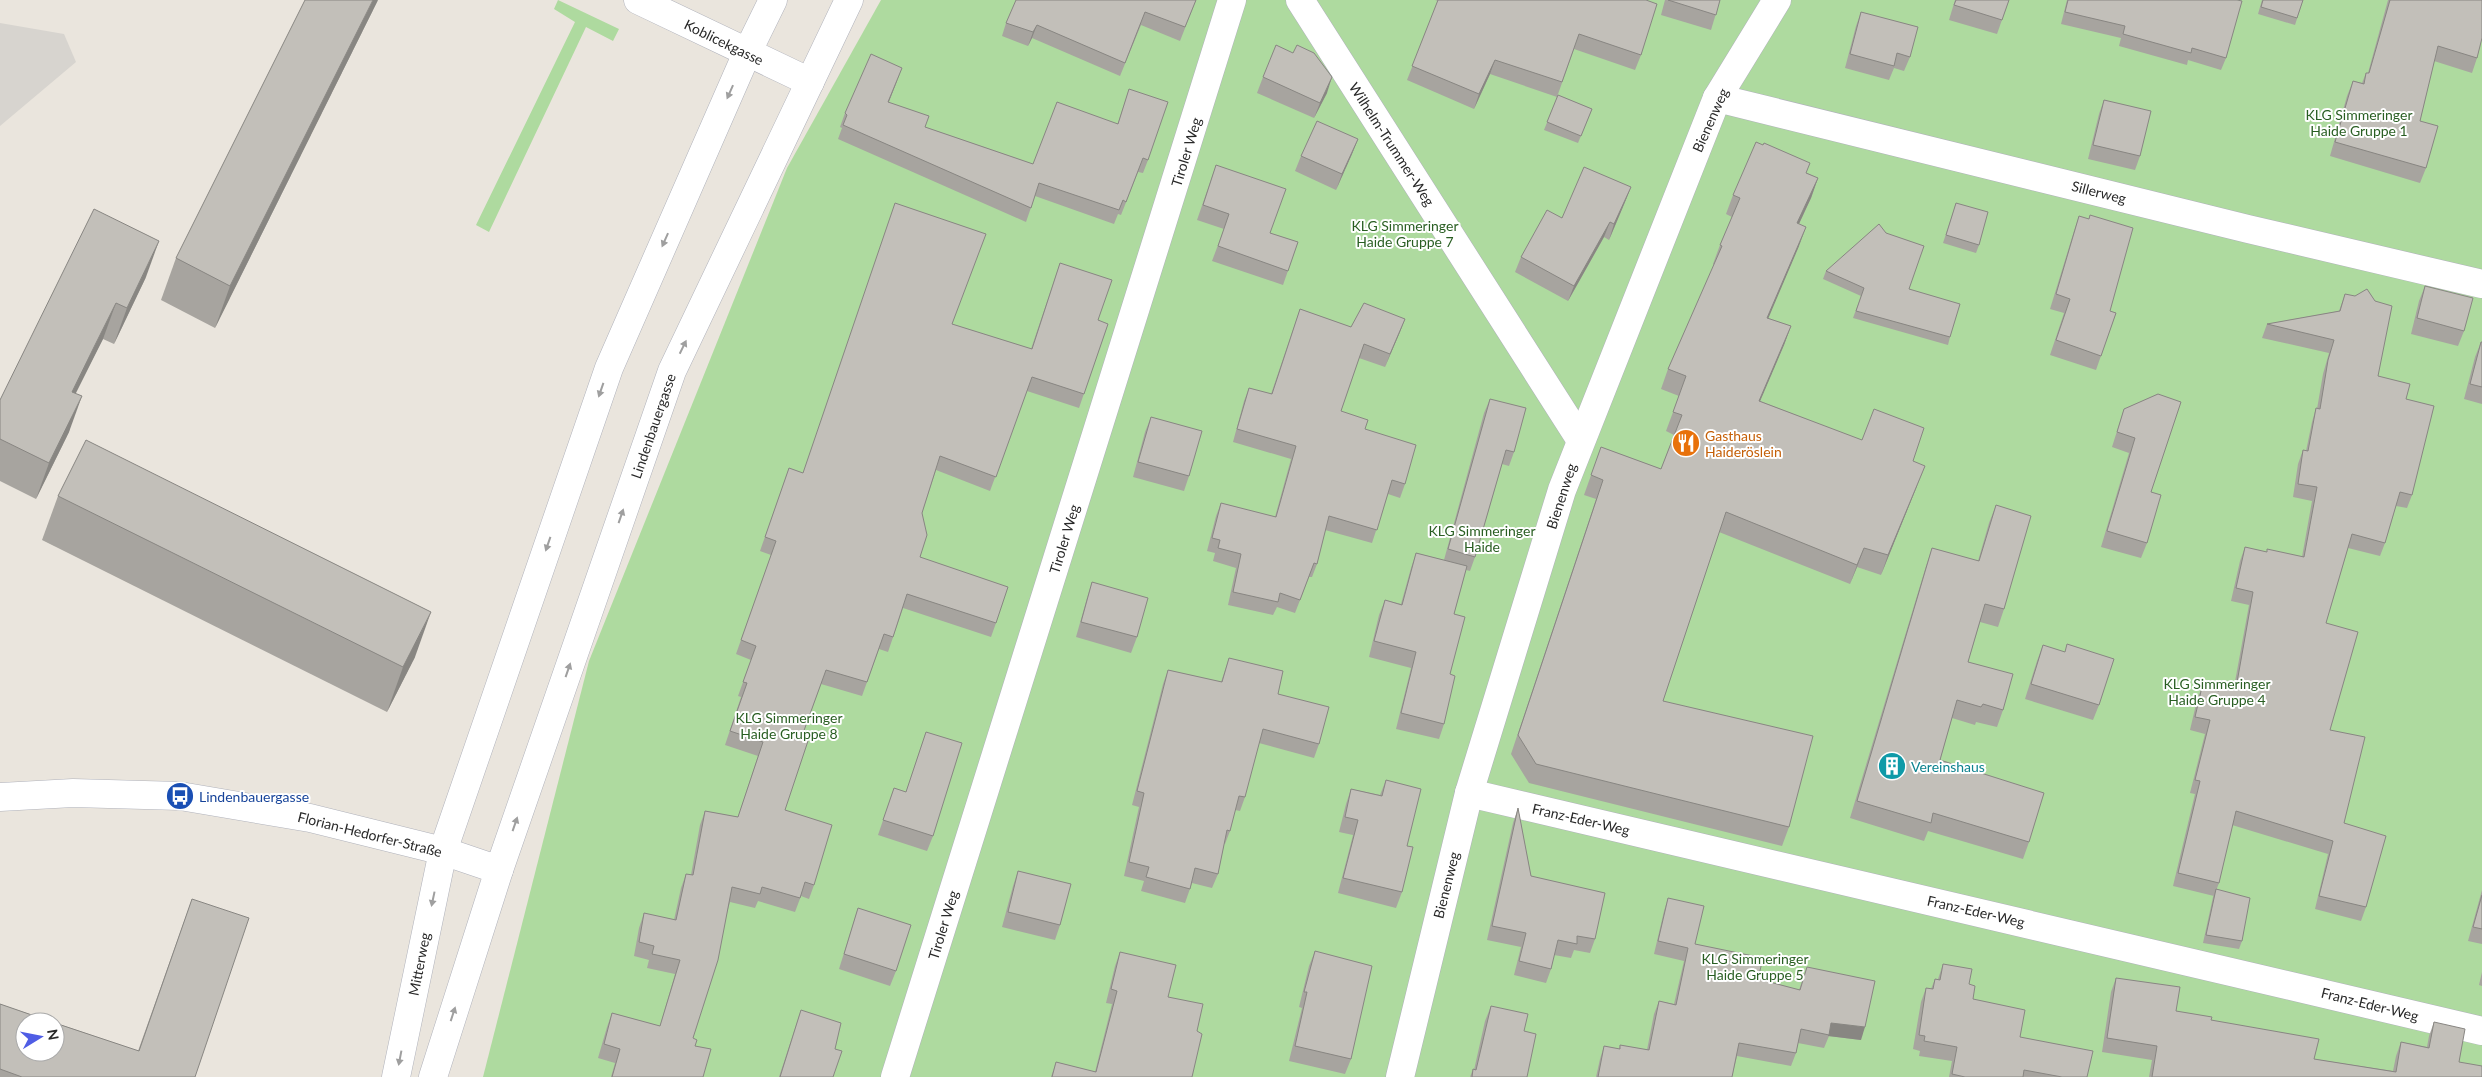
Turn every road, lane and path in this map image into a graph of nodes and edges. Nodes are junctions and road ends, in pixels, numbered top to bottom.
1 (638, 0) edge
2 (773, 0) edge
3 (849, 0) edge
4 (1232, 0) edge
5 (1300, 0) edge
6 (1777, 0) edge
7 (747, 53) junction
8 (810, 82) junction
9 (1717, 98) junction
10 (2482, 284) edge
11 (1580, 439) junction
12 (1468, 793) junction
13 (0, 797) edge
14 (442, 851) junction
15 (499, 870) junction
16 (2482, 1031) edge
17 (396, 1077) edge
18 (433, 1077) edge
19 (895, 1077) edge
20 (1400, 1077) edge

1 - 7 street, Koblicekgasse
2 - 7 street
3 - 8 street, Lindenbauergasse
4 - 19 street, Tiroler Weg
5 - 11 street, Wilhelm-Trummer-Weg
6 - 9 street, Bienenweg
7 - 8 street, Koblicekgasse
7 -> 14 street
15 -> 8 street, Lindenbauergasse
9 - 10 street, Sillerweg
9 - 11 street, Bienenweg
11 - 12 street, Bienenweg
12 - 16 street, Franz-Eder-Weg
12 - 20 street, Bienenweg
13 - 14 street, Florian-Hedorfer-Straße
14 - 15 street, Florian-Hedorfer-Straße
14 -> 17 street, Mitterweg
18 -> 15 street

